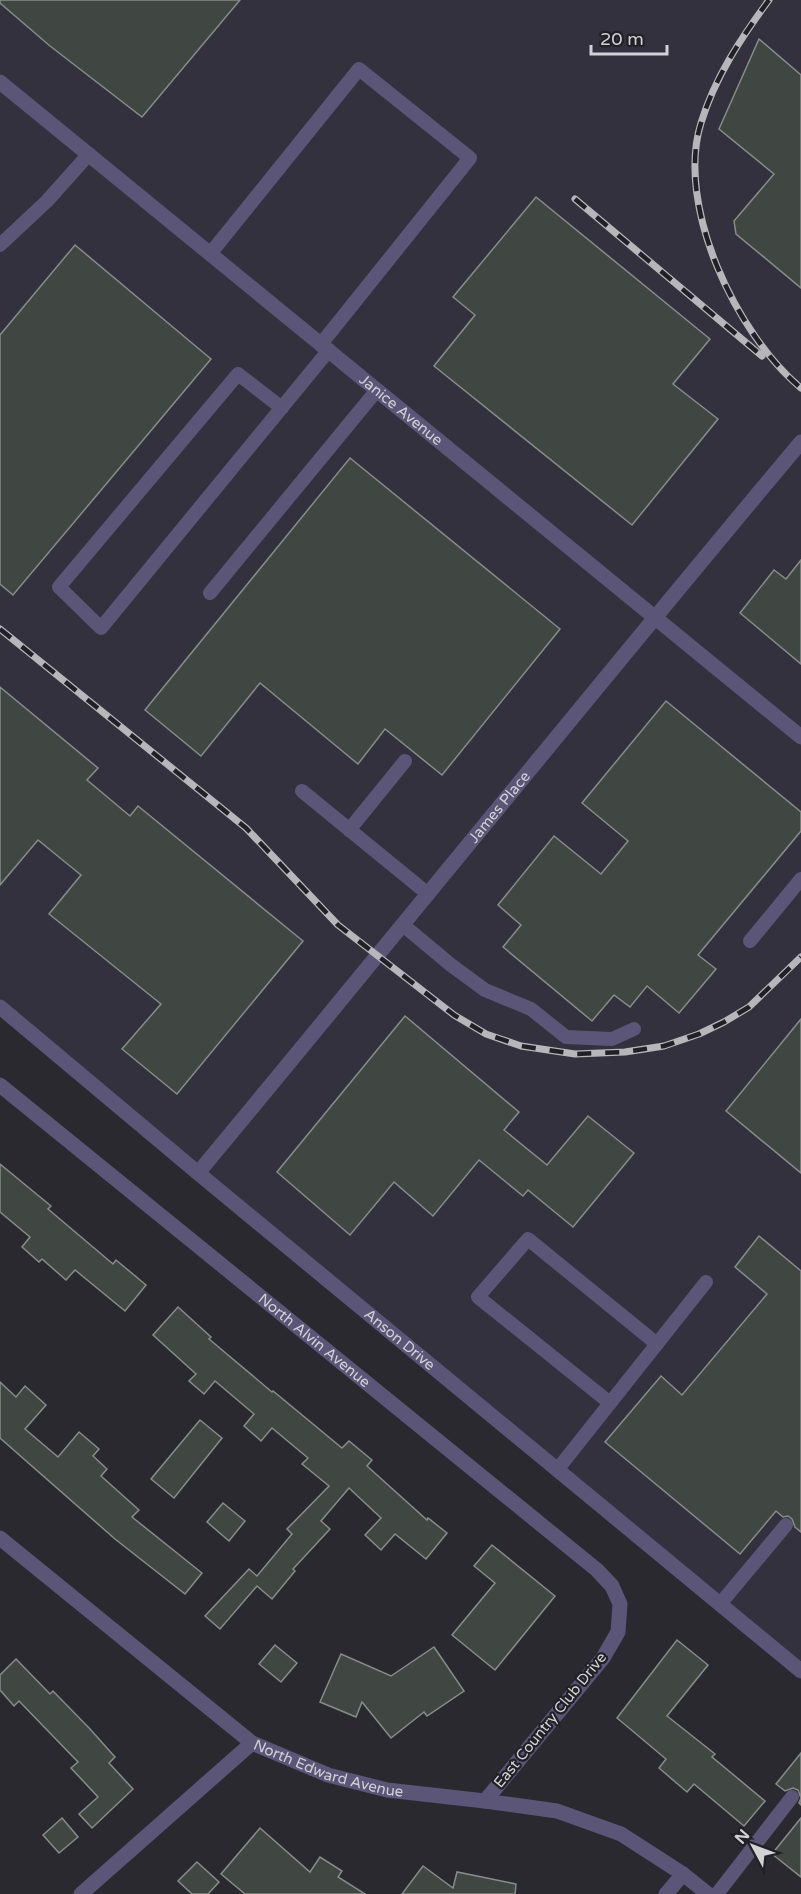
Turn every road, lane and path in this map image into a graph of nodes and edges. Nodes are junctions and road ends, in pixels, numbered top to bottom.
1 (0, 82) edge
2 (89, 154) junction
3 (0, 245) edge
4 (210, 254) junction
5 (325, 347) junction
6 (377, 390) junction
7 (282, 408) junction
8 (801, 441) edge
9 (210, 593) dead end
10 (655, 616) junction
11 (801, 737) edge
12 (405, 761) dead end
13 (302, 791) dead end
14 (349, 830) junction
15 (801, 879) edge
16 (428, 894) junction
17 (403, 925) junction
18 (750, 941) dead end
19 (0, 1007) edge
20 (634, 1029) dead end
21 (0, 1085) edge
22 (198, 1173) junction
23 (706, 1282) dead end
24 (657, 1344) junction
25 (610, 1403) junction
26 (557, 1470) junction
27 (786, 1525) dead end
28 (0, 1538) edge
29 (620, 1604) joint
30 (720, 1604) junction
31 (801, 1671) edge
32 (252, 1743) junction
33 (792, 1797) dead end
34 (485, 1800) junction
35 (683, 1874) junction
36 (81, 1894) edge
37 (666, 1894) edge
38 (708, 1894) edge
39 (717, 1894) edge

1 - 2 street, Janice Avenue
2 - 3 lane
2 - 4 street, Janice Avenue
4 - 5 street, Janice Avenue
4 - 5 lane
5 - 6 street, Janice Avenue
5 - 7 lane
6 - 9 lane
6 - 10 street, Janice Avenue
7 - 7 lane
8 - 10 street, James Place
10 - 11 street, Janice Avenue
10 - 16 street, James Place
12 - 14 lane
13 - 14 lane
14 - 16 lane
15 - 18 lane
16 - 17 street, James Place
17 - 20 lane
17 - 22 street, James Place
19 - 22 street, Anson Drive
21 - 29 street, North Alvin Avenue
22 - 26 street, Anson Drive
23 - 24 lane
24 - 25 lane
24 - 25 lane
25 - 26 lane
26 - 30 street, Anson Drive
27 - 30 lane
28 - 32 street, North Edward Avenue
29 - 34 street, East Country Club Drive
30 - 31 street, Anson Drive
32 - 34 street, North Edward Avenue
32 - 36 street
33 - 39 lane
34 - 35 street, North Edward Avenue
35 - 37 street
35 - 38 street, North Edward Avenue

